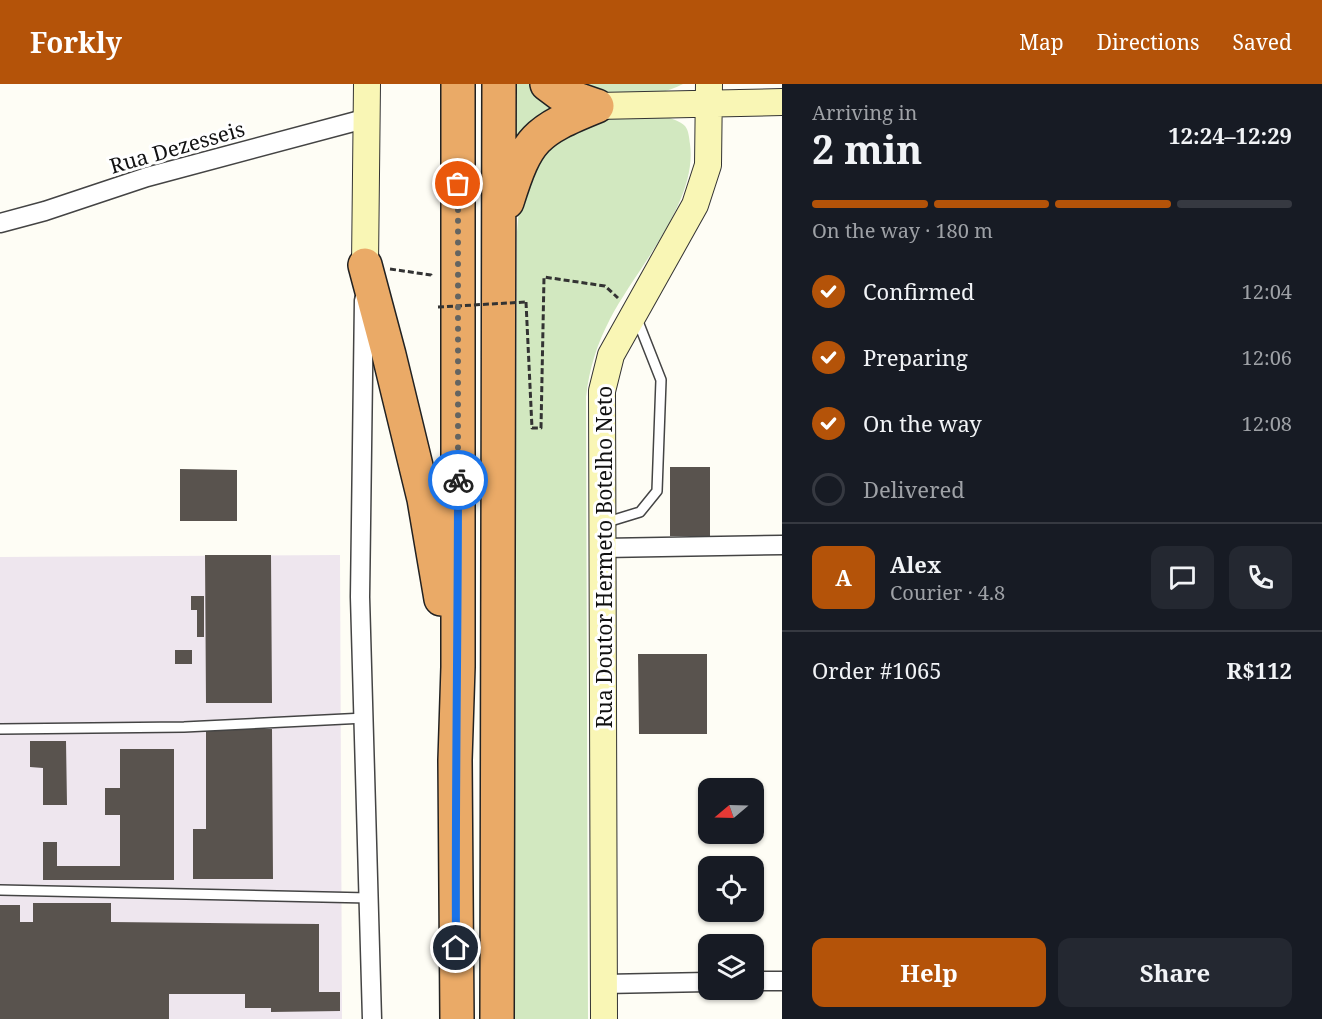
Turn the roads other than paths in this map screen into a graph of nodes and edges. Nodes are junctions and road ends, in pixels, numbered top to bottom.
1 (368, 84) edge
2 (458, 84) edge
3 (499, 84) edge
4 (547, 84) edge
5 (709, 94) edge
6 (782, 102) edge
7 (597, 106) junction
8 (368, 118) junction
9 (0, 223) edge
10 (499, 227) junction
11 (365, 265) junction
12 (635, 314) junction
13 (603, 536) junction
14 (782, 545) edge
15 (365, 718) junction
16 (1, 729) edge
17 (455, 760) junction
18 (0, 890) edge
19 (369, 898) junction
20 (698, 981) edge
21 (764, 981) edge
22 (782, 981) edge
23 (604, 984) junction
24 (372, 1019) edge
25 (457, 1019) edge
26 (497, 1019) edge
27 (604, 1019) edge

1 - 8 street
2 - 17 highway
3 - 10 highway
4 - 7 highway
5 - 6 street
5 - 7 street
5 - 12 street, Rua Doutor Hermeto Botelho Neto
7 - 10 highway
8 - 9 street, Rua Dezesseis
8 - 11 street
10 - 26 highway
11 - 15 street
11 - 17 highway
12 - 13 street, Rua Doutor Hermeto Botelho Neto
12 - 13 lane
13 - 14 street
13 - 23 street, Rua Doutor Hermeto Botelho Neto
15 - 16 lane
15 - 19 street
17 - 25 highway
18 - 19 lane
19 - 24 street
20 - 23 street
21 - 22 street
23 - 27 street, Rua Doutor Hermeto Botelho Neto

